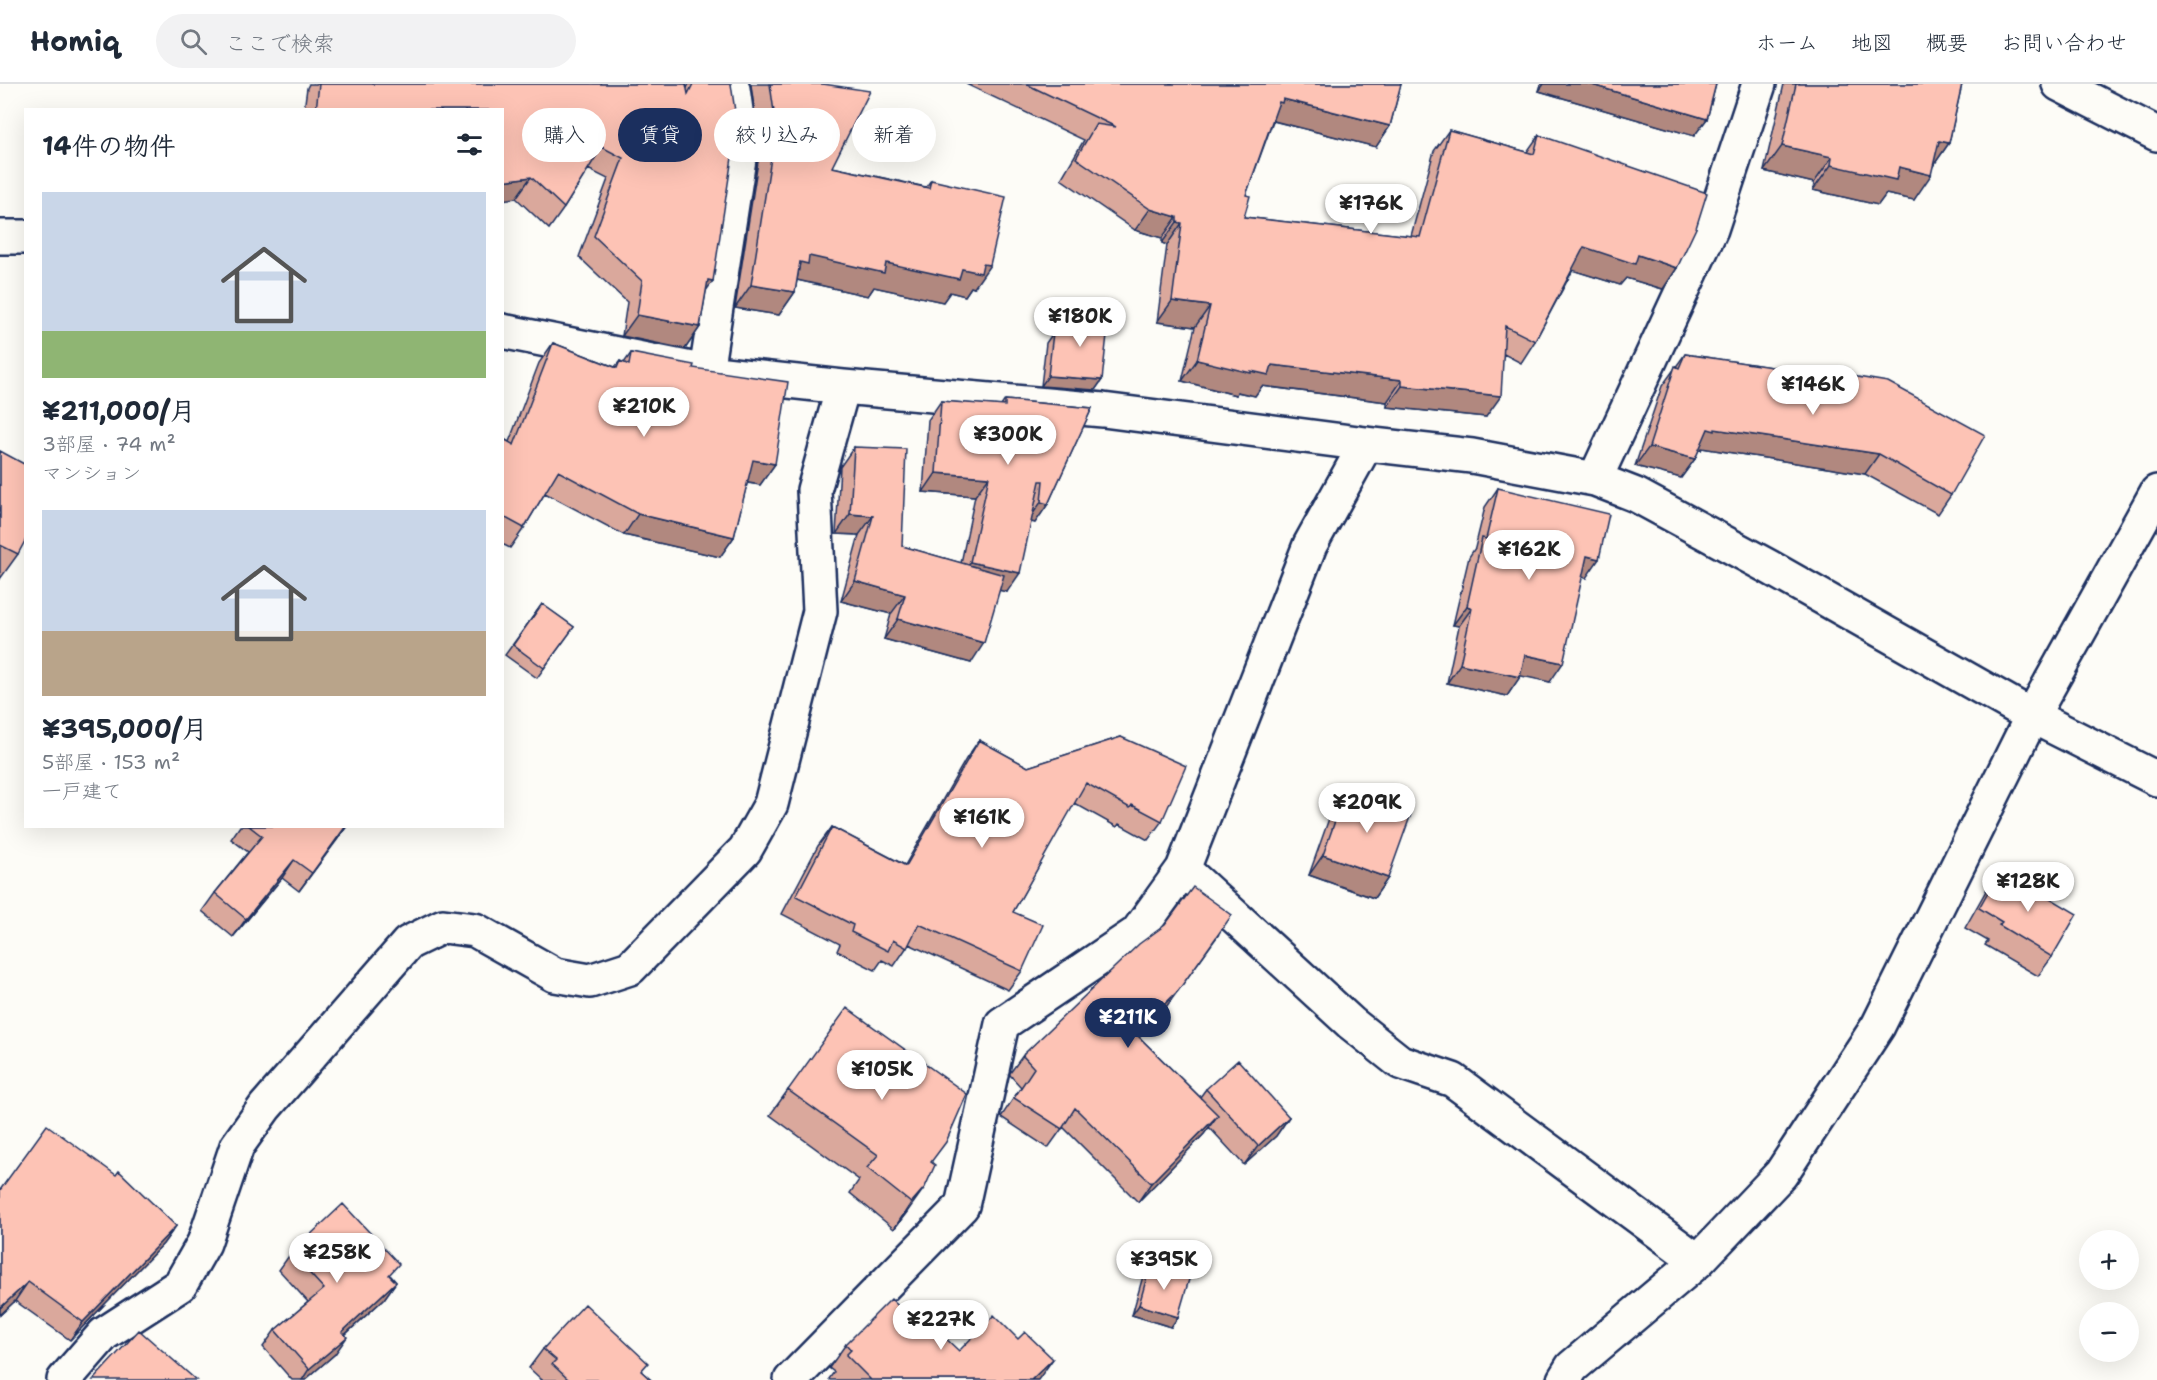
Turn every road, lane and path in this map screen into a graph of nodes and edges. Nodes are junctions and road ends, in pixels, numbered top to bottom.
1 (717, 84) edge
2 (1759, 84) edge
3 (2059, 84) edge
4 (2157, 134) edge
5 (0, 237) edge
6 (24, 237) edge
7 (504, 332) edge
8 (706, 372) junction
9 (843, 387) junction
10 (1366, 444) junction
11 (1595, 479) junction
12 (2157, 492) edge
13 (2032, 716) junction
14 (2157, 779) edge
15 (1183, 869) junction
16 (1698, 1261) junction
17 (64, 1380) edge
18 (791, 1380) edge
19 (1564, 1380) edge

1 - 8 street
2 - 11 street
3 - 4 street
5 - 6 street
7 - 8 street
8 - 9 street
9 - 10 street
9 - 17 street
10 - 11 street
10 - 15 street
11 - 13 street
12 - 13 street
13 - 14 street
13 - 16 street
15 - 16 street
15 - 18 street
16 - 19 street

